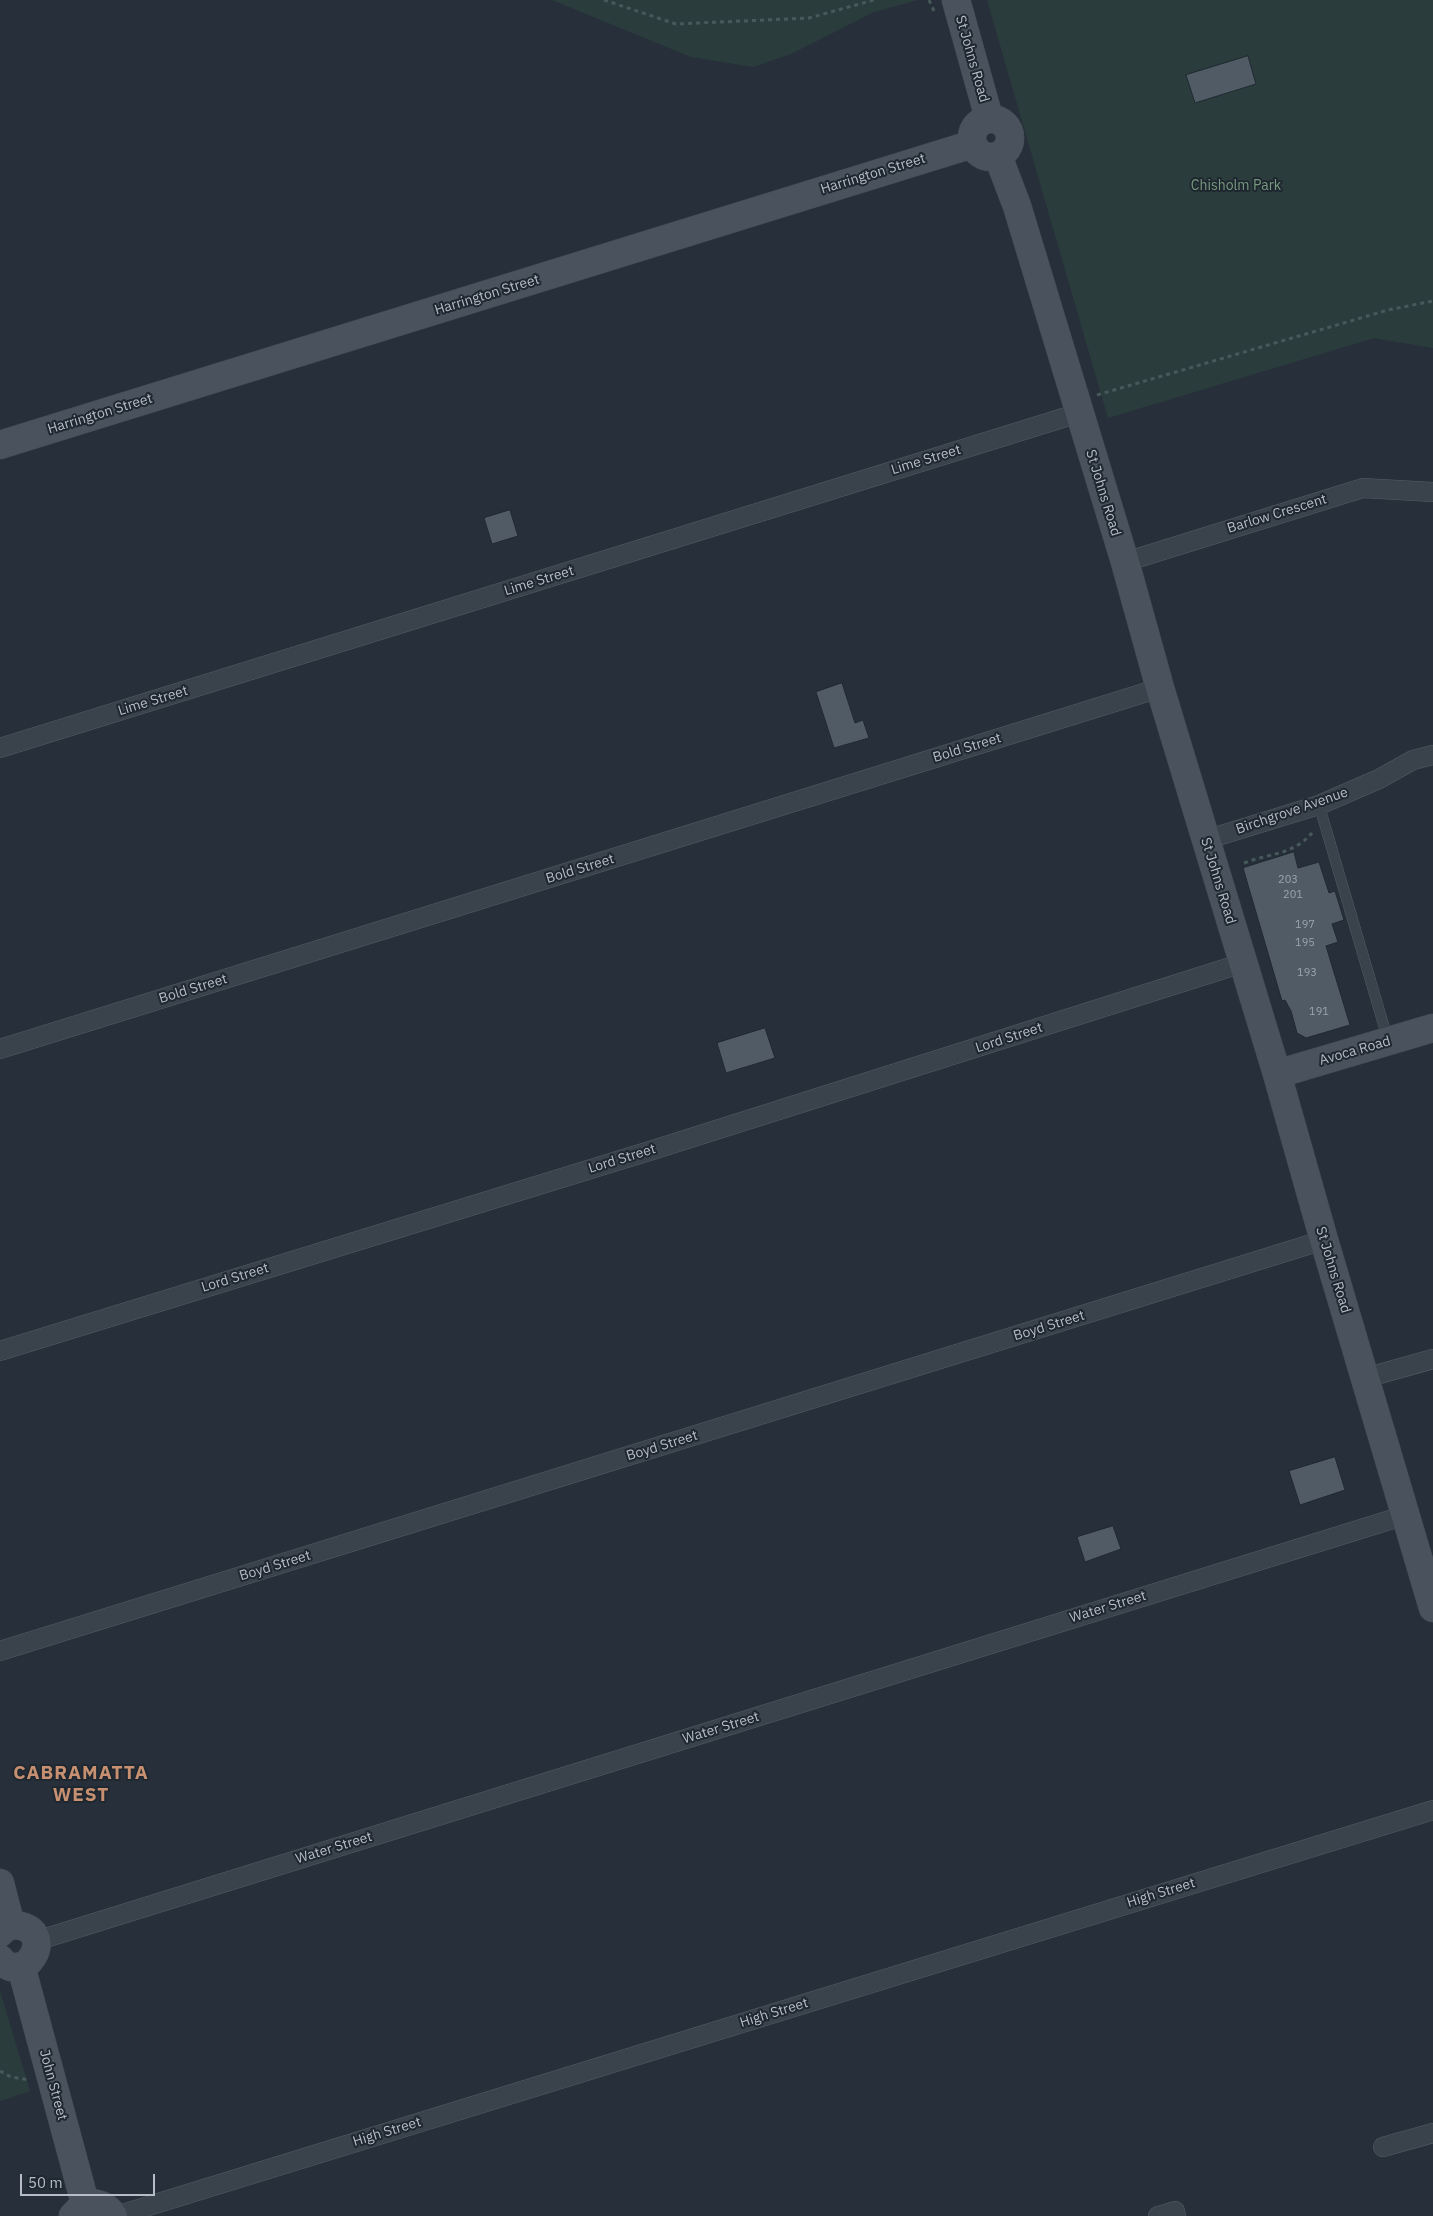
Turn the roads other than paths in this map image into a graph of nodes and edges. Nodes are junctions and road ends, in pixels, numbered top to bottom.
1 (956, 0) edge
2 (989, 118) junction
3 (973, 144) junction
4 (998, 156) junction
5 (1088, 404) junction
6 (0, 445) edge
7 (1433, 492) edge
8 (1125, 562) junction
9 (1160, 688) junction
10 (0, 748) edge
11 (1433, 755) edge
12 (1319, 805) junction
13 (1205, 840) junction
14 (1243, 963) junction
15 (1433, 1028) edge
16 (1388, 1041) junction
17 (0, 1049) edge
18 (1277, 1074) junction
19 (1324, 1240) junction
20 (0, 1351) edge
21 (1433, 1359) edge
22 (1365, 1378) junction
23 (1406, 1515) junction
24 (1433, 1608) edge
25 (0, 1651) edge
26 (1433, 1810) edge
27 (0, 1883) edge
28 (6, 1930) edge
29 (36, 1941) junction
30 (10, 1963) edge
31 (1433, 2132) edge
32 (1383, 2147) dead end
33 (79, 2210) edge
34 (114, 2216) edge
35 (1158, 2216) edge
36 (1176, 2216) edge

1 - 2 main road, St Johns Road
2 - 3 main road
2 - 4 main road
3 - 4 main road
3 - 6 main road, Harrington Street
4 - 5 main road, St Johns Road
5 - 8 main road, St Johns Road
5 - 10 street, Lime Street
7 - 8 street, Barlow Crescent
8 - 9 main road, St Johns Road
9 - 13 main road, St Johns Road
9 - 17 street, Bold Street
11 - 12 street, Birchgrove Avenue
12 - 13 street, Birchgrove Avenue
12 - 16 lane
13 - 14 main road, St Johns Road
14 - 18 main road, St Johns Road
14 - 20 street, Lord Street
15 - 16 main road, Avoca Road
16 - 18 main road, Avoca Road
18 - 19 main road, St Johns Road
19 - 22 main road, St Johns Road
19 - 25 street, Boyd Street
21 - 22 street
22 - 23 main road, St Johns Road
23 - 24 main road, St Johns Road
23 - 29 street, Water Street
26 - 34 street, High Street
27 - 28 main road
28 - 29 main road
29 - 30 main road
30 - 33 main road, John Street
31 - 32 street
33 - 34 main road
35 - 36 street

